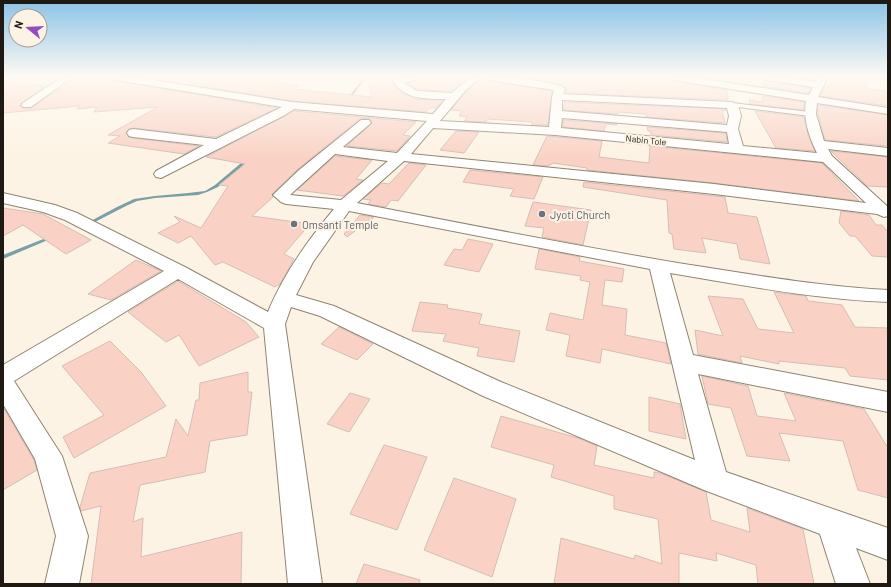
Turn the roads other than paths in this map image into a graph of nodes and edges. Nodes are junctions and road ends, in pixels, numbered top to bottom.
1 (288, 104) edge
2 (449, 104) edge
3 (557, 104) edge
4 (719, 104) edge
5 (811, 104) edge
6 (849, 104) edge
7 (292, 105) junction
8 (732, 105) junction
9 (888, 110) edge
10 (557, 114) junction
11 (810, 114) junction
12 (434, 121) junction
13 (365, 123) dead end
14 (732, 129) junction
15 (555, 131) junction
16 (133, 133) dead end
17 (218, 143) junction
18 (819, 144) junction
19 (737, 149) junction
20 (333, 150) junction
21 (888, 152) edge
22 (401, 156) junction
23 (826, 158) junction
24 (162, 174) dead end
25 (3, 198) edge
26 (345, 205) junction
27 (885, 213) edge
28 (658, 265) junction
29 (178, 271) junction
30 (888, 296) edge
31 (283, 298) junction
32 (274, 324) junction
33 (683, 362) junction
34 (3, 376) edge
35 (3, 383) edge
36 (888, 402) edge
37 (714, 481) junction
38 (832, 524) junction
39 (888, 544) edge
40 (300, 580) edge
41 (62, 584) edge
42 (852, 584) edge

1 - 7 street, Nabin Tole
2 - 12 street
3 - 10 street
4 - 8 street
5 - 11 street
6 - 9 street
7 - 12 street, Nabin Tole
7 - 17 street
8 - 11 lane
8 - 14 street
10 - 14 street, Nabin Tole
10 - 15 street
11 - 18 street
12 - 15 street, Nabin Tole
12 - 22 street
13 - 20 street
14 - 19 street
15 - 19 street, Nabin Tole
16 - 17 street
17 - 24 street
18 - 21 street
18 - 23 street
19 - 23 street, Nabin Tole
20 - 22 street
20 - 26 street
22 - 26 street
22 - 27 street
23 - 27 street
25 - 29 street
26 - 28 street
26 - 31 street
28 - 30 street
28 - 33 street
29 - 32 street
29 - 34 street
31 - 32 street
31 - 37 street
32 - 40 street
33 - 36 street
33 - 37 street
35 - 41 street
37 - 38 street
38 - 39 street
38 - 42 street

